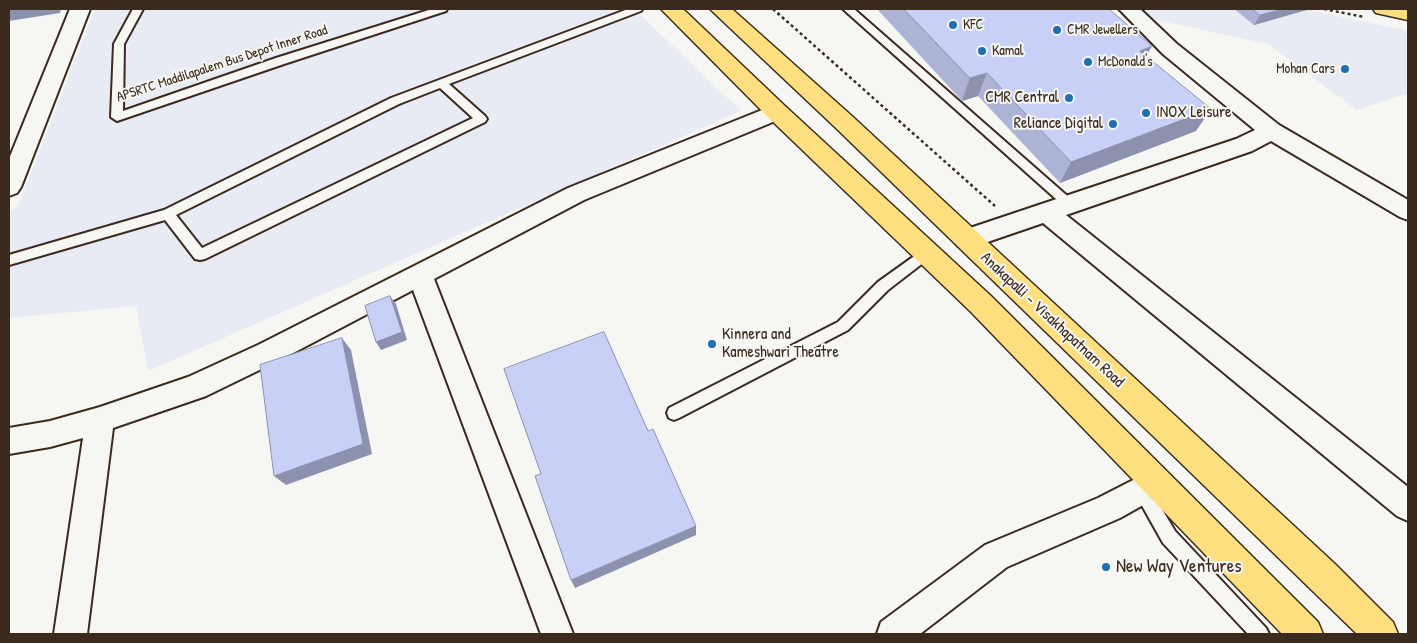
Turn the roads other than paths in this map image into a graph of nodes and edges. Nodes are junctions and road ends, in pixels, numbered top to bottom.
1 (80, 9) edge
2 (138, 9) edge
3 (442, 9) edge
4 (637, 9) edge
5 (671, 9) edge
6 (720, 9) edge
7 (848, 9) edge
8 (1129, 9) edge
9 (1383, 9) edge
10 (1408, 14) edge
11 (441, 83) junction
12 (777, 112) junction
13 (1271, 131) junction
14 (9, 187) edge
15 (1057, 208) junction
16 (1408, 211) edge
17 (168, 214) junction
18 (968, 239) junction
19 (927, 252) junction
20 (9, 260) edge
21 (420, 275) junction
22 (674, 413) dead end
23 (100, 420) junction
24 (1110, 436) junction
25 (9, 441) edge
26 (1142, 490) junction
27 (1408, 506) edge
28 (70, 634) edge
29 (556, 634) edge
30 (893, 634) edge
31 (1260, 634) edge
32 (1306, 634) edge
33 (1381, 634) edge

1 - 14 street
2 - 3 lane, APSRTC Maddilapalem Bus Depot Inner Road
4 - 11 lane
5 - 12 main road
6 - 18 main road, Anakapalli - Visakhapatnam Road
7 - 15 lane
8 - 13 street
9 - 10 main road
11 - 17 lane
11 - 17 lane
12 - 19 main road
12 - 21 street
13 - 15 street
13 - 16 street
15 - 18 street
15 - 27 street
17 - 20 lane
18 - 33 main road, Anakapalli - Visakhapatnam Road
19 - 22 lane
19 - 24 main road
21 - 23 street
21 - 29 street
23 - 25 street
23 - 28 street
24 - 26 lane
24 - 32 main road
26 - 30 street
26 - 31 lane

